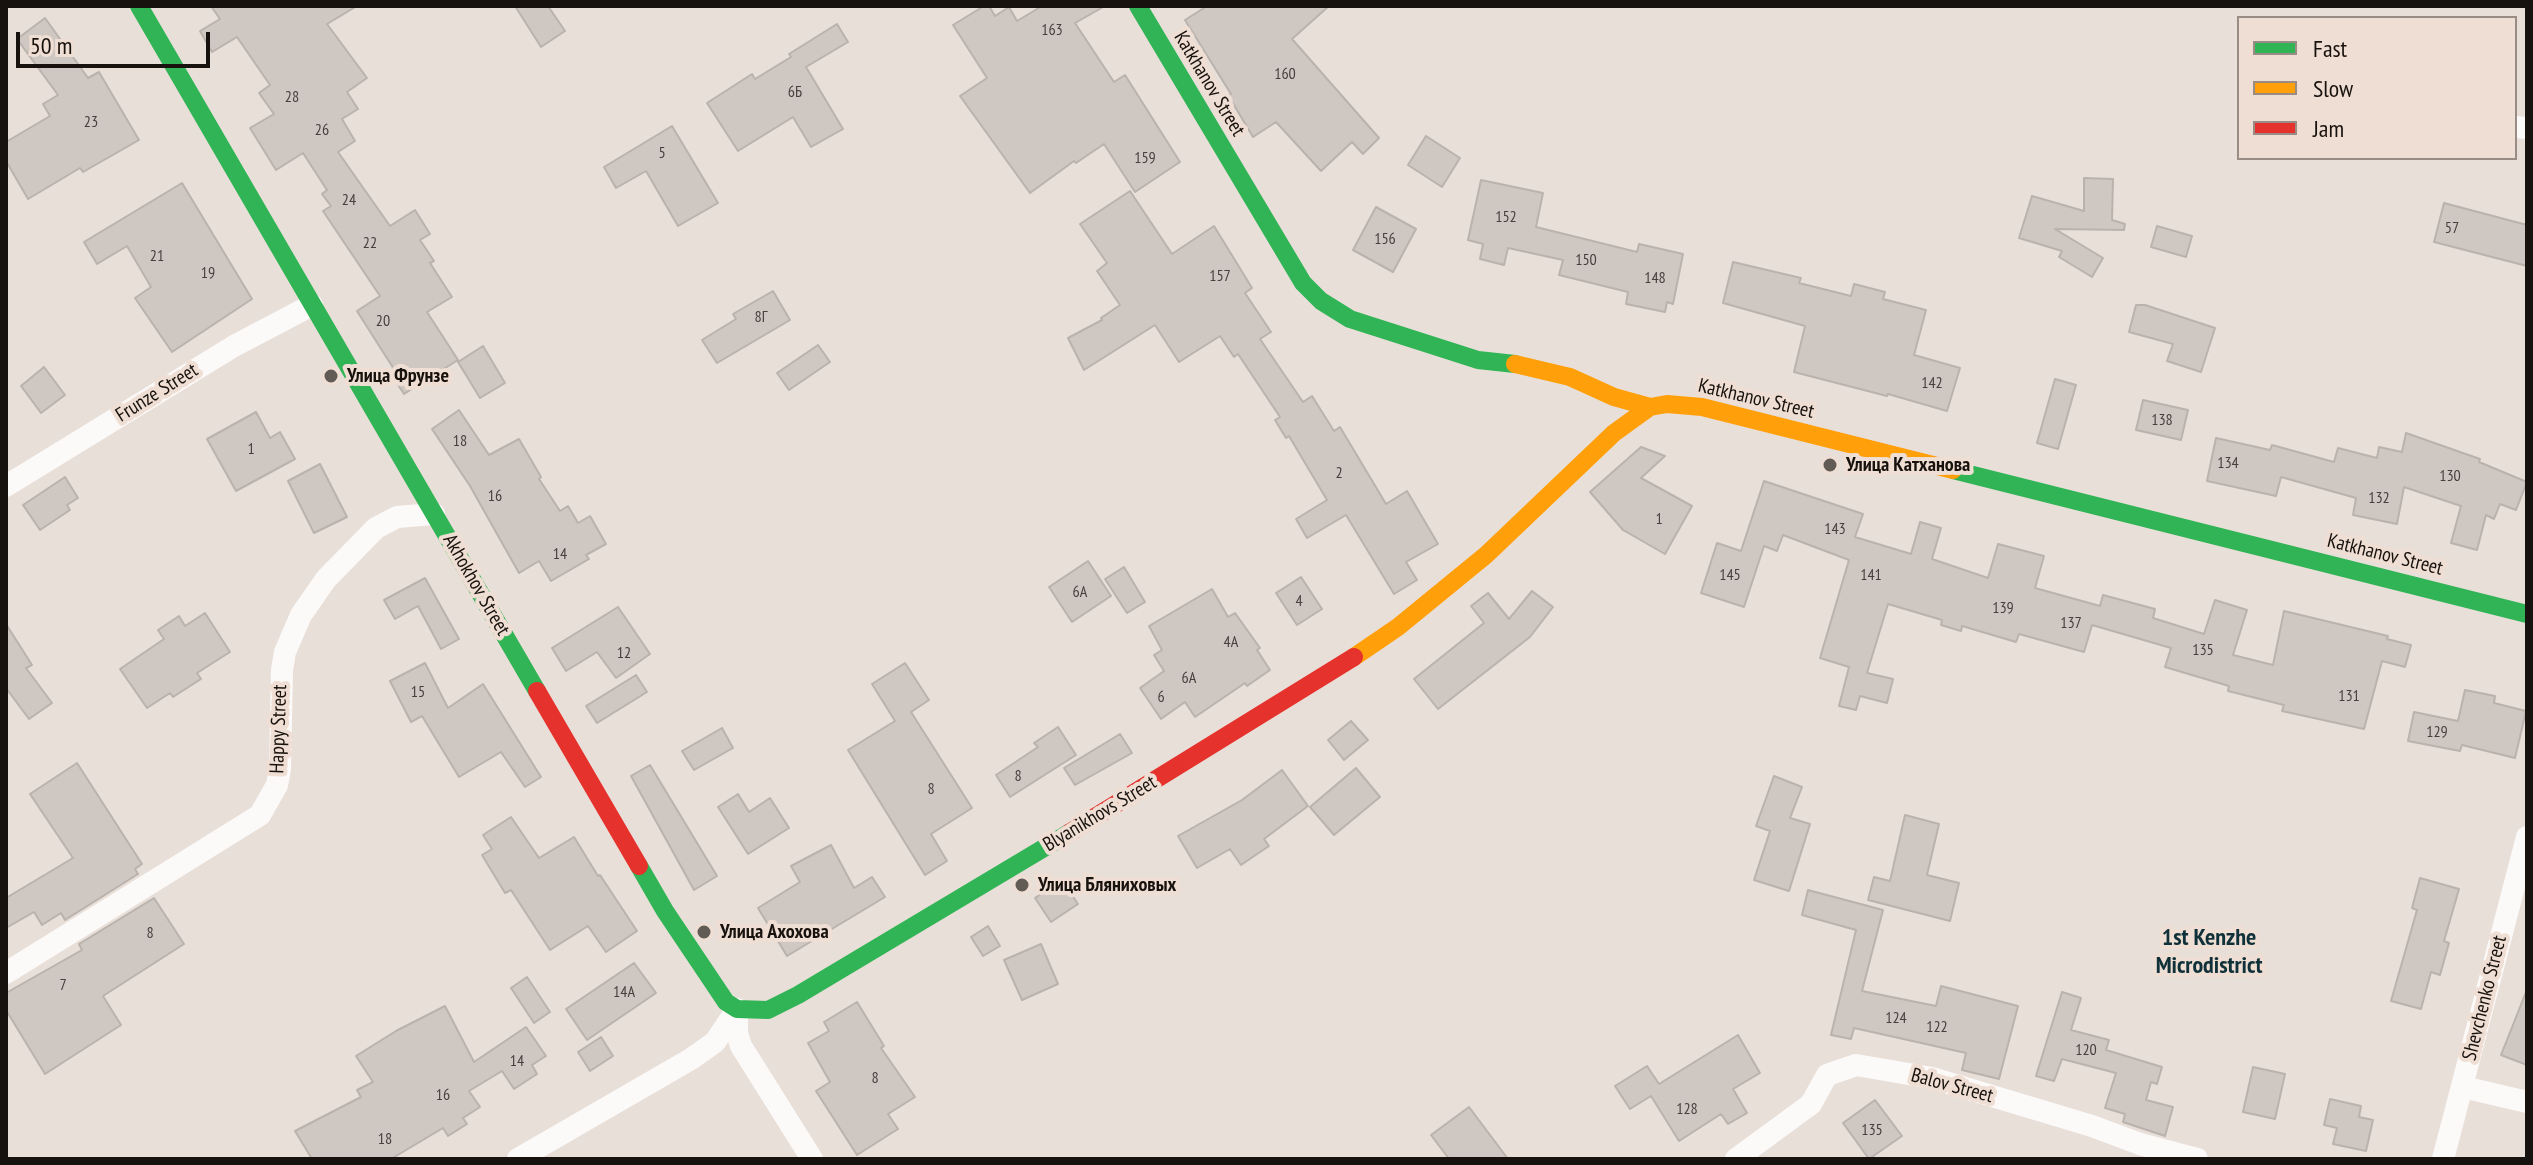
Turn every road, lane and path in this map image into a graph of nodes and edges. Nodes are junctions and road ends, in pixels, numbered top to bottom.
1 (139, 6) edge
2 (1138, 6) edge
3 (312, 305) junction
4 (1650, 407) junction
5 (6, 486) edge
6 (434, 514) junction
7 (2527, 614) edge
8 (2527, 837) edge
9 (6, 973) edge
10 (737, 1009) junction
11 (2463, 1087) junction
12 (2527, 1102) edge
13 (518, 1159) edge
14 (812, 1159) edge
15 (1736, 1159) edge
16 (2197, 1159) edge
17 (2443, 1159) edge

1 - 3 street, Akhokhov Street
2 - 4 street, Katkhanov Street
3 - 5 street, Frunze Street
3 - 6 street, Akhokhov Street
4 - 7 street, Katkhanov Street
4 - 10 street, Blyanikhovs Street
6 - 9 street, Happy Street
6 - 10 street, Akhokhov Street
8 - 11 street, Shevchenko Street
10 - 13 street
10 - 14 street
11 - 12 street
11 - 17 street, Shevchenko Street
15 - 16 street, Balov Street

